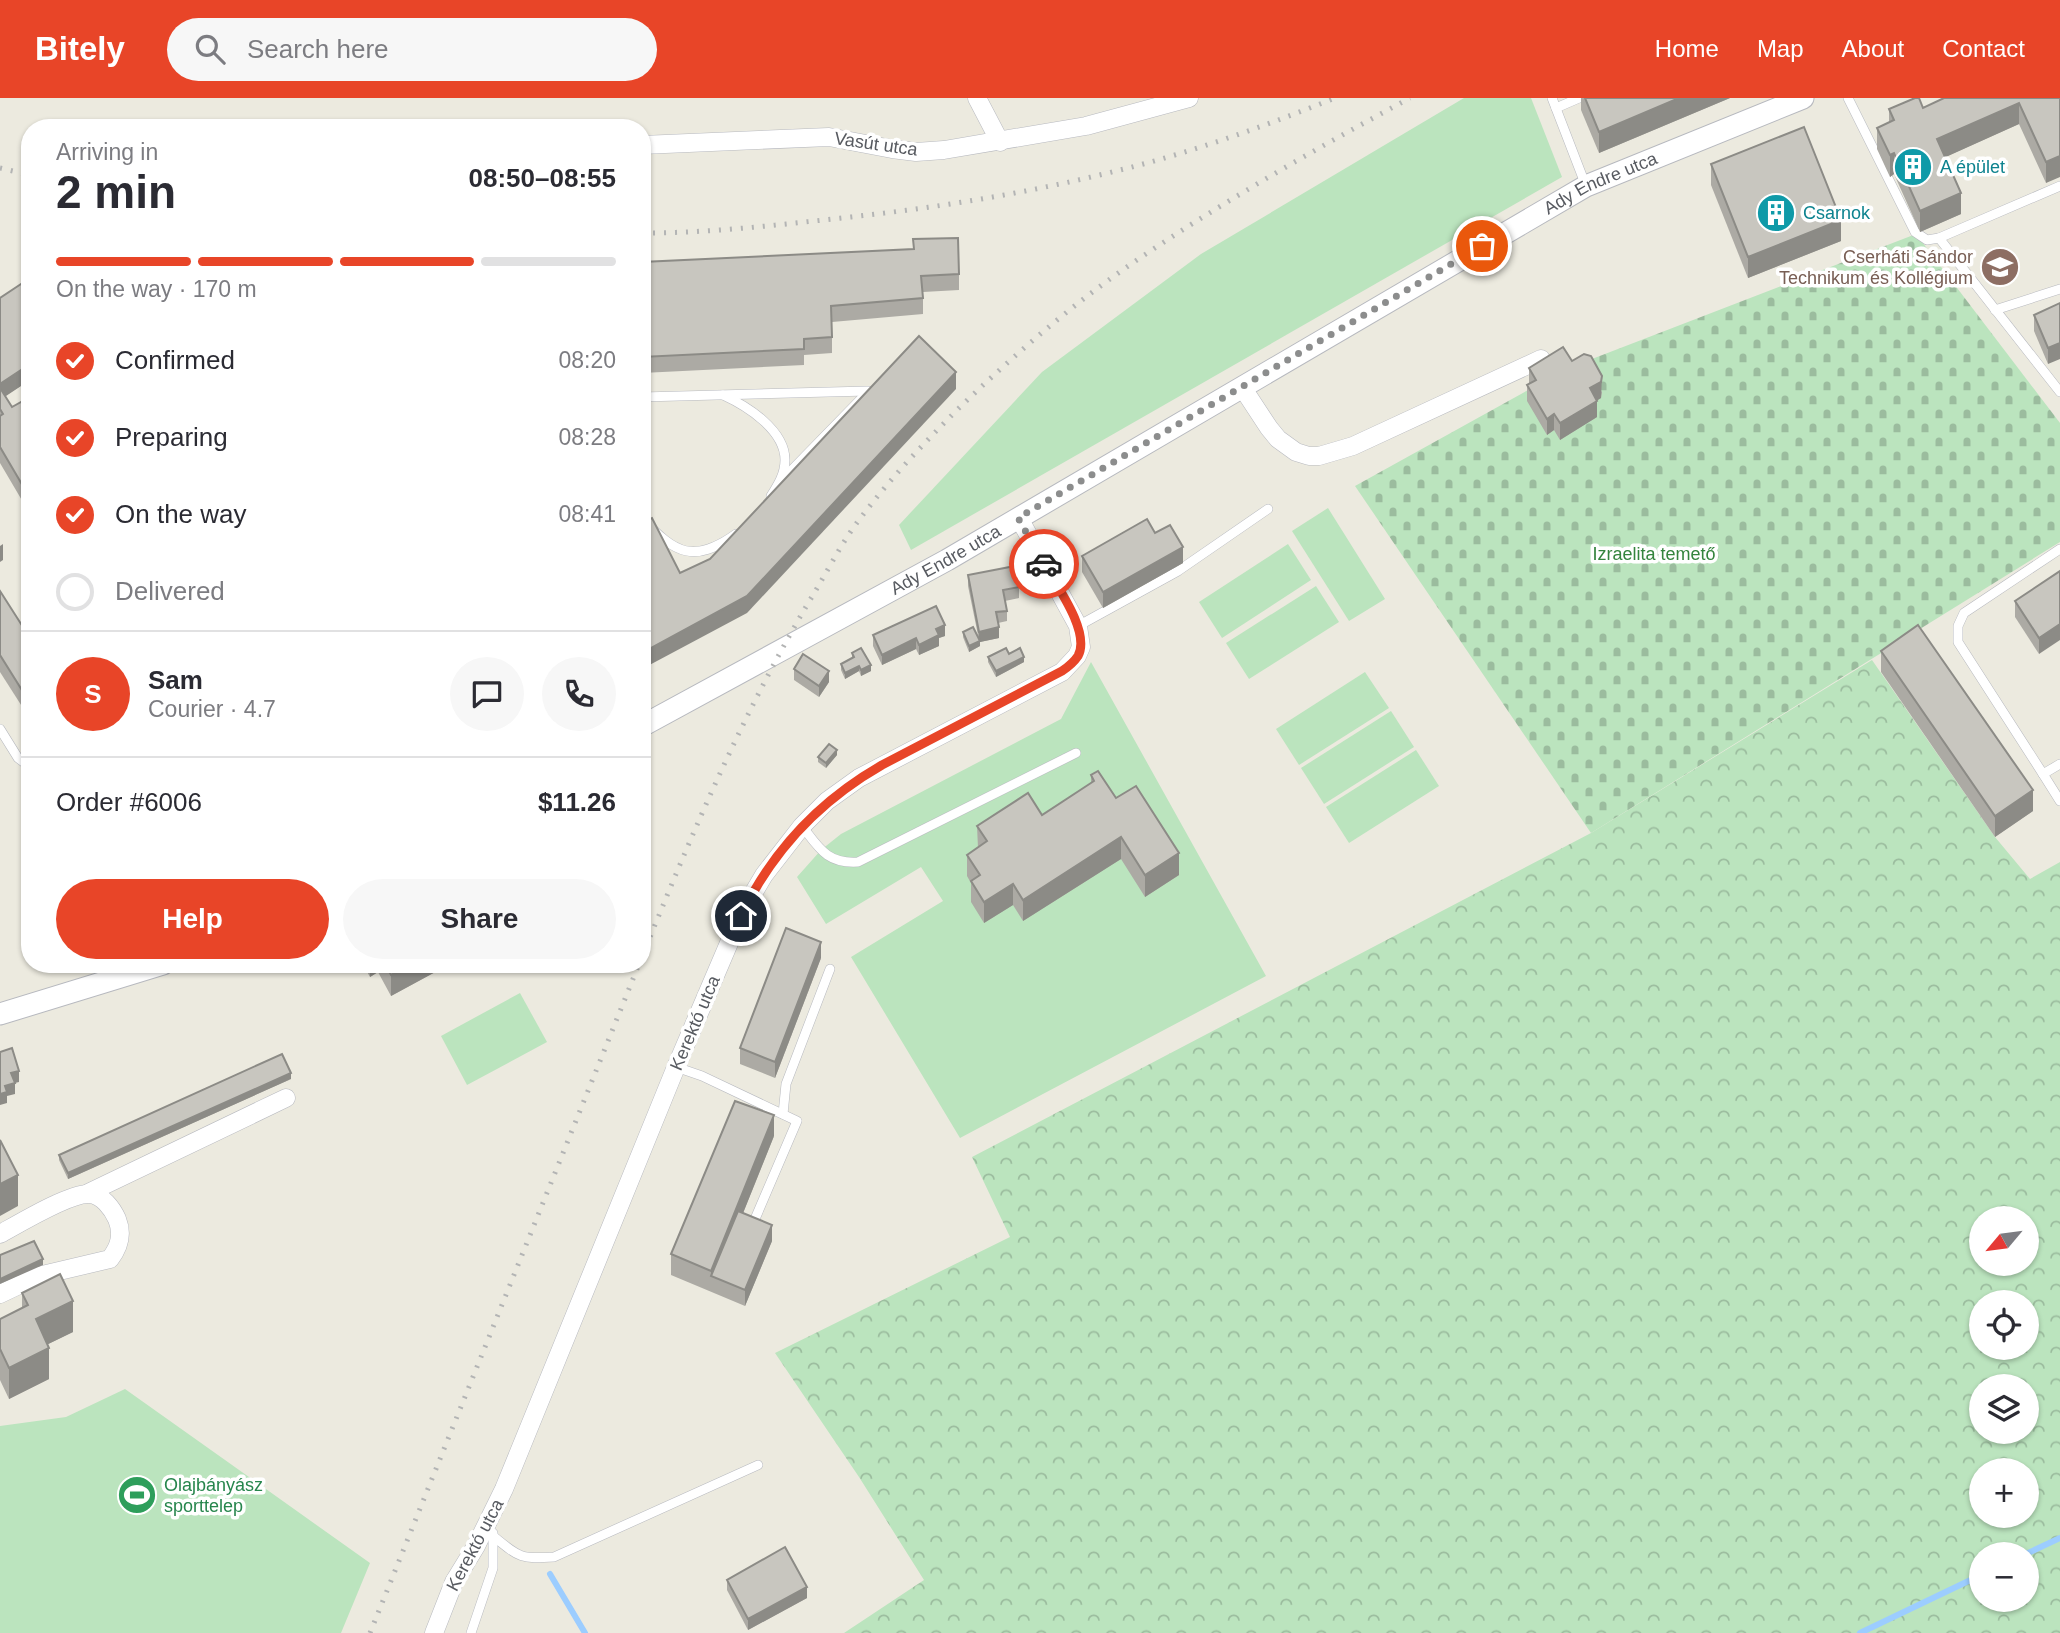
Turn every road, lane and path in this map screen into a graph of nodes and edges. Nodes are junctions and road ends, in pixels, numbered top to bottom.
1 (977, 98) edge
2 (1189, 98) edge
3 (1552, 98) edge
4 (1580, 98) edge
5 (1803, 98) edge
6 (1848, 98) edge
7 (1556, 108) junction
8 (1000, 142) junction
9 (651, 145) edge
10 (1586, 186) junction
11 (2060, 186) edge
12 (1939, 238) junction
13 (2060, 289) edge
14 (1996, 310) junction
15 (1541, 359) edge
16 (878, 381) edge
17 (1242, 387) junction
18 (868, 391) junction
19 (2060, 392) edge
20 (723, 395) junction
21 (651, 397) edge
22 (781, 480) junction
23 (765, 506) edge
24 (1268, 509) dead end
25 (1018, 518) junction
26 (747, 523) edge
27 (651, 528) edge
28 (2060, 549) edge
29 (1078, 626) junction
30 (651, 721) edge
31 (0, 729) edge
32 (1076, 753) dead end
33 (21, 760) edge
34 (2060, 764) edge
35 (2043, 774) junction
36 (2060, 801) edge
37 (802, 826) junction
38 (830, 969) dead end
39 (134, 973) edge
40 (0, 1014) edge
41 (676, 1067) junction
42 (286, 1098) dead end
43 (783, 1114) junction
44 (88, 1193) junction
45 (752, 1226) edge
46 (0, 1234) edge
47 (0, 1294) edge
48 (758, 1465) dead end
49 (493, 1514) junction
50 (493, 1536) junction
51 (434, 1633) edge
52 (471, 1633) edge

1 - 8 street
2 - 8 street, Vasút utca
3 - 7 lane
4 - 7 lane
5 - 10 street, Ady Endre utca
6 - 12 lane
7 - 10 lane
8 - 9 street, Vasút utca
10 - 17 street, Ady Endre utca
11 - 12 lane
12 - 14 lane
13 - 14 lane
14 - 19 lane
15 - 17 street
16 - 18 lane
17 - 25 street, Ady Endre utca
18 - 20 lane
18 - 22 lane
20 - 21 lane
20 - 22 lane
22 - 23 lane
24 - 29 lane
25 - 29 street
25 - 30 street, Ady Endre utca
26 - 27 lane
28 - 35 lane
29 - 37 street, Kerektó utca
31 - 33 lane
32 - 37 lane
34 - 35 lane
35 - 36 lane
37 - 41 street, Kerektó utca
38 - 43 lane
39 - 40 street
41 - 43 lane
41 - 49 street, Kerektó utca
42 - 44 street
43 - 45 lane
44 - 46 street
44 - 47 street
48 - 50 lane
49 - 50 lane
49 - 51 street, Kerektó utca
50 - 52 lane

